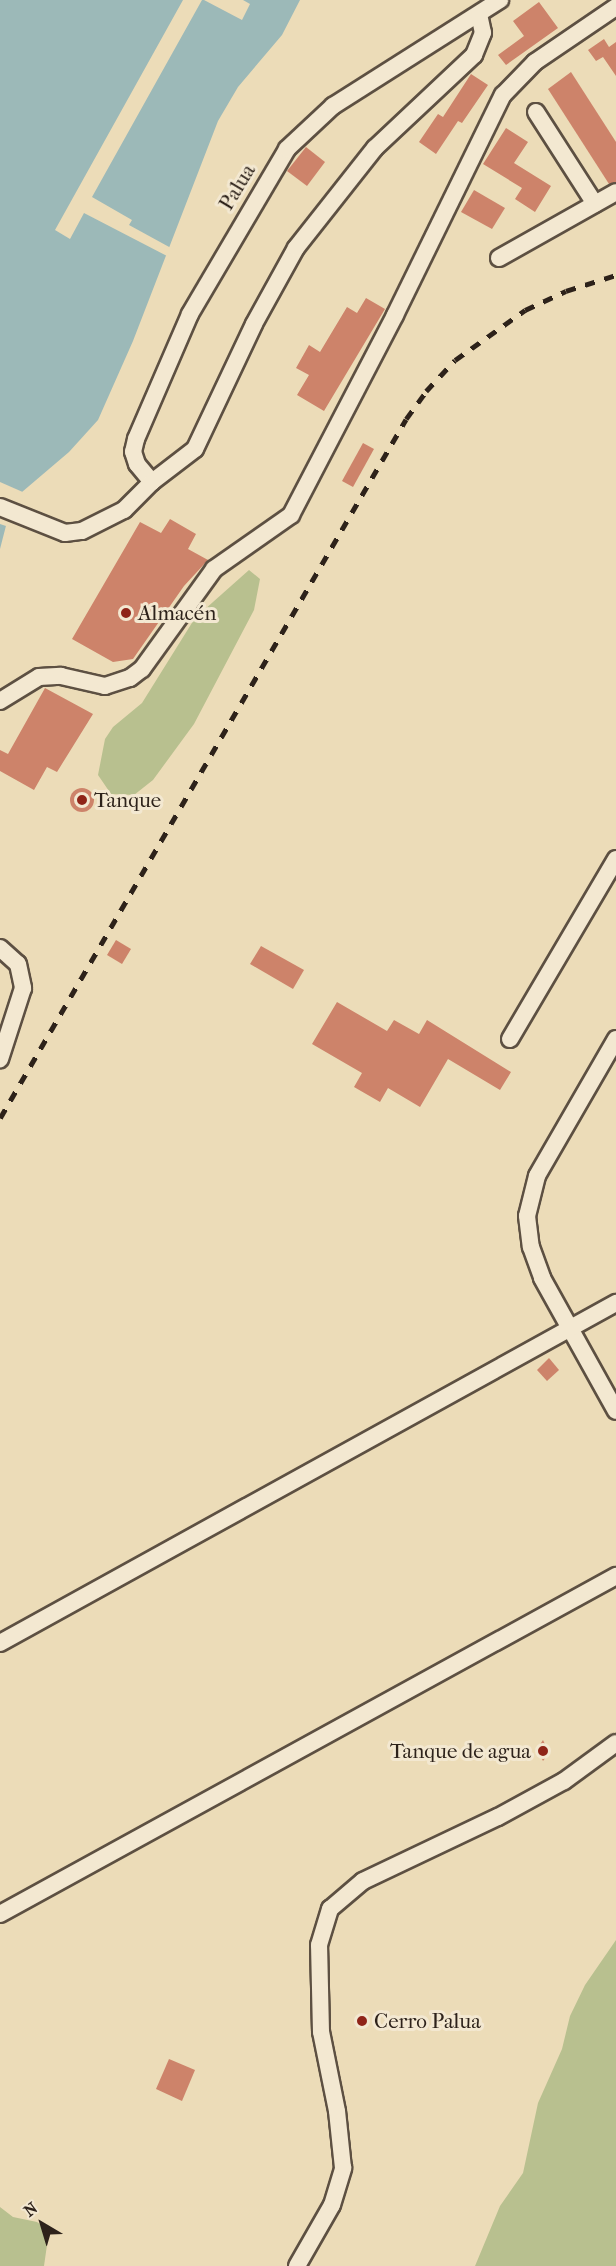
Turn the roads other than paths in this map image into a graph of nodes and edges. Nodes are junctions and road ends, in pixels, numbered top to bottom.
1 (500, 0) edge
2 (616, 7) edge
3 (479, 14) junction
4 (536, 112) dead end
5 (616, 192) edge
6 (595, 204) junction
7 (500, 258) dead end
8 (152, 482) junction
9 (0, 507) edge
10 (0, 701) edge
11 (616, 859) edge
12 (0, 948) edge
13 (510, 1038) dead end
14 (616, 1039) edge
15 (0, 1059) edge
16 (616, 1303) edge
17 (569, 1329) junction
18 (616, 1411) edge
19 (616, 1576) edge
20 (0, 1643) edge
21 (616, 1743) edge
22 (0, 1914) edge
23 (297, 2266) edge

1 - 3 street, Palua
2 - 10 street
3 - 8 street
3 - 8 street, Palua
4 - 6 street
5 - 6 street
6 - 7 street
8 - 9 street
11 - 13 street
12 - 15 street
14 - 17 street
16 - 17 street
17 - 18 street
17 - 20 street
19 - 22 street
21 - 23 street

